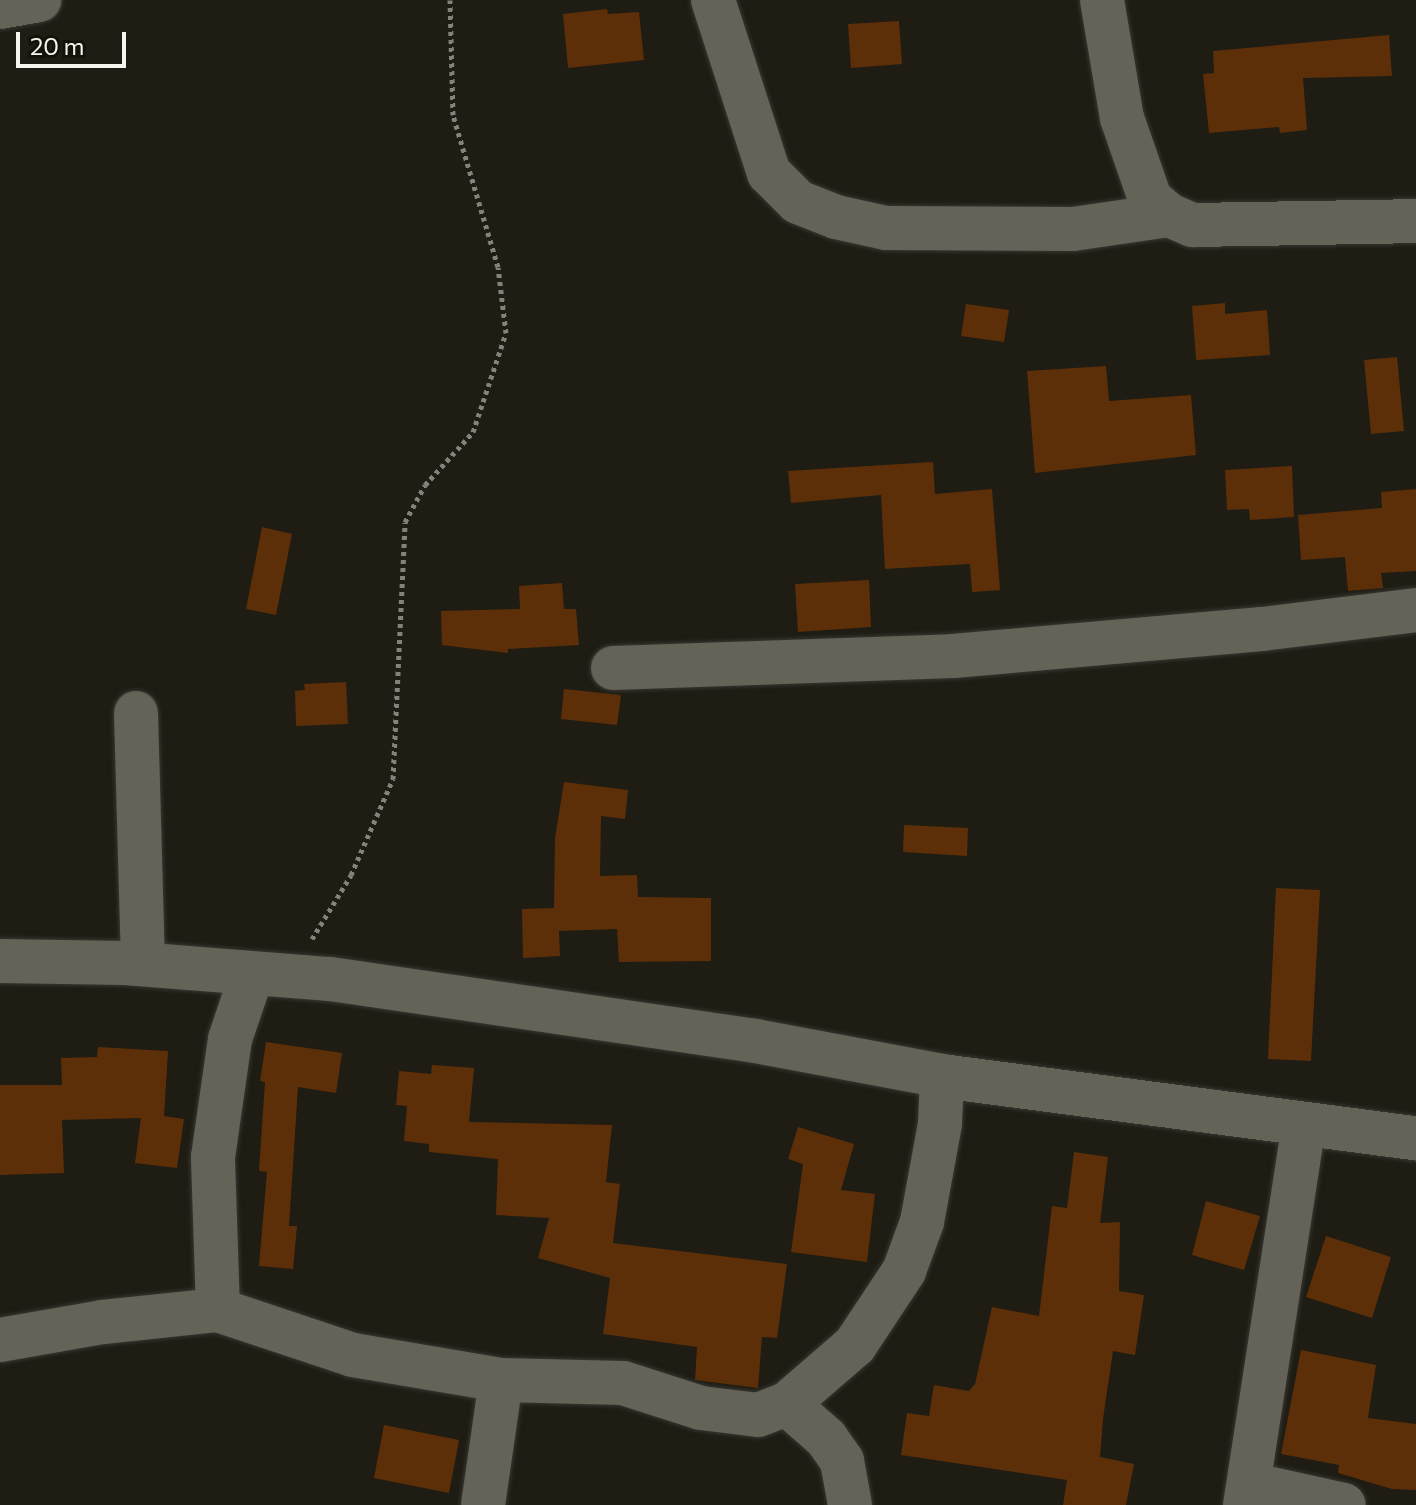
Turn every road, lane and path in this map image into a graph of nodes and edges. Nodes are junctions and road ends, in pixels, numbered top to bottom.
1 (39, 0) edge
2 (450, 0) edge
3 (713, 0) edge
4 (1102, 0) edge
5 (0, 7) edge
6 (1169, 215) junction
7 (1416, 221) edge
8 (1416, 610) edge
9 (613, 668) dead end
10 (136, 713) dead end
11 (0, 961) edge
12 (143, 964) junction
13 (264, 976) junction
14 (942, 1076) junction
15 (1304, 1125) junction
16 (1416, 1138) edge
17 (218, 1310) junction
18 (0, 1340) edge
19 (501, 1380) junction
20 (787, 1404) junction
21 (1247, 1494) edge
22 (483, 1505) edge
23 (850, 1505) edge
24 (1344, 1505) edge

1 - 5 street
2 - 13 path
3 - 6 street
4 - 6 street
6 - 7 street
8 - 9 street
10 - 12 street
11 - 12 street
12 - 13 street
13 - 14 street
13 - 17 street
14 - 15 street
14 - 20 street
15 - 16 street
15 - 21 street
17 - 18 street
17 - 19 street
19 - 20 street
19 - 22 street
20 - 23 street
21 - 24 street

